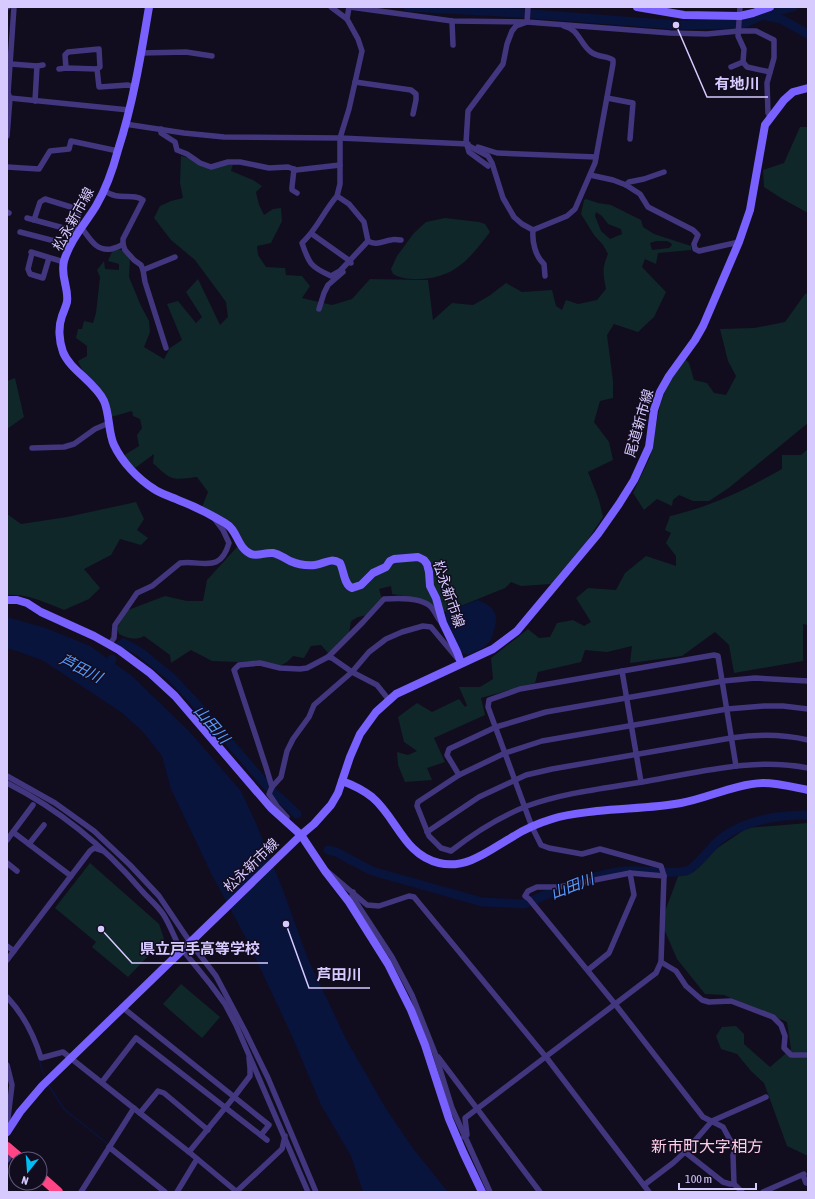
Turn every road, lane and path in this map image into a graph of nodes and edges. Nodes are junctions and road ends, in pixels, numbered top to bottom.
1 (14, 7) edge
2 (149, 7) edge
3 (331, 7) edge
4 (349, 7) edge
5 (528, 7) edge
6 (637, 7) edge
7 (740, 7) edge
8 (770, 7) edge
9 (739, 17) junction
10 (346, 19) junction
11 (452, 21) junction
12 (528, 22) junction
13 (563, 24) junction
14 (739, 31) junction
15 (453, 46) dead end
16 (141, 53) junction
17 (212, 56) dead end
18 (743, 62) junction
19 (10, 64) junction
20 (731, 67) dead end
21 (66, 68) junction
22 (59, 69) dead end
23 (97, 69) junction
24 (770, 72) junction
25 (8, 81) edge
26 (355, 82) junction
27 (134, 87) junction
28 (808, 88) edge
29 (10, 98) junction
30 (607, 98) junction
31 (34, 101) junction
32 (129, 110) junction
33 (413, 114) dead end
34 (771, 116) junction
35 (125, 124) junction
36 (161, 129) junction
37 (7, 136) edge
38 (340, 138) junction
39 (630, 139) dead end
40 (467, 144) junction
41 (118, 151) junction
42 (596, 157) junction
43 (340, 165) junction
44 (488, 166) dead end
45 (7, 167) edge
46 (294, 169) junction
47 (664, 172) dead end
48 (590, 175) junction
49 (626, 185) junction
50 (104, 190) junction
51 (297, 193) dead end
52 (337, 196) junction
53 (27, 218) dead end
54 (34, 220) junction
55 (79, 225) junction
56 (533, 230) junction
57 (20, 232) dead end
58 (312, 234) junction
59 (402, 240) dead end
60 (368, 241) junction
61 (739, 242) junction
62 (123, 244) junction
63 (70, 245) junction
64 (175, 257) dead end
65 (49, 258) junction
66 (350, 261) junction
67 (64, 262) junction
68 (143, 270) junction
69 (546, 276) dead end
70 (320, 309) dead end
71 (166, 348) dead end
72 (109, 423) junction
73 (32, 448) dead end
74 (214, 516) junction
75 (7, 600) edge
76 (443, 623) junction
77 (109, 645) junction
78 (328, 656) junction
79 (461, 663) junction
80 (622, 671) junction
81 (352, 672) junction
82 (723, 681) junction
83 (808, 681) edge
84 (627, 698) junction
85 (389, 700) junction
86 (727, 709) junction
87 (808, 709) edge
88 (631, 725) junction
89 (496, 727) junction
90 (731, 738) junction
91 (808, 740) edge
92 (505, 753) junction
93 (636, 754) junction
94 (736, 766) junction
95 (808, 768) edge
96 (458, 774) junction
97 (7, 776) edge
98 (342, 781) junction
99 (515, 781) junction
100 (641, 782) junction
101 (7, 783) edge
102 (272, 787) junction
103 (808, 790) edge
104 (33, 805) dead end
105 (525, 807) junction
106 (286, 822) junction
107 (44, 825) dead end
108 (532, 827) junction
109 (13, 832) junction
110 (427, 832) junction
111 (298, 838) junction
112 (7, 840) edge
113 (29, 844) junction
114 (104, 851) junction
115 (7, 863) edge
116 (130, 865) junction
117 (17, 871) dead end
118 (325, 871) junction
119 (630, 873) junction
120 (71, 876) junction
121 (664, 876) junction
122 (353, 892) junction
123 (192, 940) junction
124 (178, 944) dead end
125 (7, 946) edge
126 (14, 951) junction
127 (186, 954) dead end
128 (7, 960) edge
129 (661, 962) junction
130 (588, 970) junction
131 (7, 996) edge
132 (615, 1004) junction
133 (122, 1007) junction
134 (245, 1031) junction
135 (246, 1047) junction
136 (435, 1053) junction
137 (808, 1055) edge
138 (546, 1056) junction
139 (70, 1058) junction
140 (7, 1065) edge
141 (102, 1082) junction
142 (234, 1097) junction
143 (766, 1097) dead end
144 (134, 1108) junction
145 (225, 1108) junction
146 (477, 1109) junction
147 (140, 1113) junction
148 (712, 1121) junction
149 (7, 1129) edge
150 (208, 1130) junction
151 (261, 1135) junction
152 (285, 1136) junction
153 (464, 1137) junction
154 (267, 1140) dead end
155 (109, 1147) junction
156 (189, 1152) junction
157 (685, 1152) junction
158 (197, 1159) junction
159 (48, 1183) edge
160 (808, 1183) edge
161 (734, 1184) junction
162 (644, 1185) junction
163 (58, 1192) edge
164 (80, 1192) edge
165 (166, 1192) edge
166 (177, 1192) edge
167 (236, 1192) edge
168 (308, 1192) edge
169 (316, 1192) edge
170 (482, 1192) edge
171 (490, 1192) edge
172 (540, 1192) edge
173 (649, 1192) edge
174 (742, 1192) edge
175 (763, 1192) edge

1 - 19 street
2 - 16 main road, 松永新市線
3 - 10 street
4 - 10 street
4 - 11 street
5 - 12 street
6 - 9 main road
7 - 9 street
8 - 9 main road
9 - 14 street
10 - 26 street
11 - 12 street
11 - 15 street
12 - 13 street
12 - 40 street
13 - 14 street
13 - 30 street
14 - 18 street
14 - 24 street
16 - 17 street
16 - 27 main road, 松永新市線
18 - 20 street
18 - 24 street
19 - 25 street
19 - 31 street
21 - 22 street
21 - 23 street
21 - 23 street
23 - 27 street
24 - 34 street
25 - 29 street
26 - 33 street
26 - 38 street
27 - 32 main road, 松永新市線
28 - 34 main road, 尾道新市線
29 - 31 street
29 - 37 street
30 - 39 street
30 - 42 street
31 - 32 street
32 - 35 main road, 松永新市線
34 - 61 main road, 尾道新市線
35 - 36 street
35 - 41 main road, 松永新市線
36 - 38 street
36 - 46 street
38 - 40 street
38 - 43 street
40 - 42 street
40 - 44 street
40 - 56 street
41 - 45 street
41 - 50 main road, 松永新市線
42 - 48 street
43 - 46 street
43 - 52 street
46 - 51 street
47 - 49 street
48 - 49 street
48 - 56 street
49 - 61 street
50 - 55 main road, 松永新市線
50 - 62 street
52 - 58 street
52 - 60 street
53 - 54 street
54 - 55 street
54 - 55 street
55 - 62 street
55 - 63 main road, 松永新市線
56 - 69 street
57 - 63 street
58 - 66 street
58 - 66 street
59 - 60 street
60 - 66 street
61 - 79 main road, 尾道新市線
62 - 68 street
63 - 67 main road, 松永新市線
64 - 68 street
65 - 65 street
65 - 67 street
66 - 70 street
67 - 72 main road, 松永新市線
68 - 71 street
72 - 73 street
72 - 74 main road, 松永新市線
74 - 76 main road, 松永新市線
74 - 77 street
75 - 77 main road
76 - 78 street
76 - 79 main road, 松永新市線
77 - 106 main road
78 - 81 street
78 - 102 street
79 - 81 street
79 - 85 main road, 松永新市線
80 - 82 street
80 - 84 street
80 - 89 street
81 - 85 street
81 - 102 street
82 - 83 street
82 - 84 street
82 - 86 street
84 - 88 street
84 - 89 street
85 - 98 main road, 松永新市線
86 - 87 street
86 - 88 street
86 - 90 street
88 - 92 street
88 - 93 street
89 - 92 street
89 - 96 street
90 - 91 street
90 - 93 street
90 - 94 street
92 - 96 street
92 - 99 street
93 - 99 street
93 - 100 street
94 - 95 street
94 - 100 street
96 - 110 street
97 - 116 street
98 - 108 main road
98 - 111 main road, 松永新市線
99 - 105 street
99 - 110 street
100 - 105 street
101 - 114 street
102 - 106 street
103 - 108 main road
104 - 109 street
105 - 108 street
105 - 110 street
106 - 111 main road
107 - 113 street
108 - 121 street
109 - 112 street
109 - 113 street
111 - 118 main road
111 - 123 main road, 松永新市線
113 - 120 street
114 - 116 street
114 - 120 street
114 - 124 street
115 - 117 street
116 - 123 street
118 - 122 street
118 - 170 main road
119 - 121 street
119 - 130 street
119 - 130 street
120 - 126 street
121 - 129 street
122 - 136 street
122 - 138 street
123 - 133 main road, 松永新市線
123 - 134 street
125 - 126 street
126 - 128 street
127 - 135 street
129 - 132 street
129 - 137 street
130 - 132 street
131 - 139 street
132 - 138 street
132 - 148 street
133 - 139 main road, 松永新市線
133 - 142 street
134 - 135 street
134 - 169 street
135 - 142 street
135 - 152 street
136 - 146 street
136 - 153 street
138 - 146 street
138 - 162 street
139 - 141 street
139 - 149 main road, 松永新市線
140 - 149 street
141 - 144 street
141 - 145 street
142 - 145 street
142 - 151 street
143 - 148 street
144 - 147 street
144 - 155 street
145 - 150 street
145 - 151 street
146 - 153 street
146 - 172 street
147 - 150 street
147 - 156 street
148 - 157 street
148 - 161 street
150 - 156 street
151 - 154 street
152 - 167 street
152 - 168 street
153 - 171 street
155 - 164 street
155 - 165 street
156 - 158 street
157 - 161 street
157 - 162 street
158 - 166 street
158 - 167 street
159 - 163 highway
160 - 175 street
161 - 174 street
162 - 173 street

